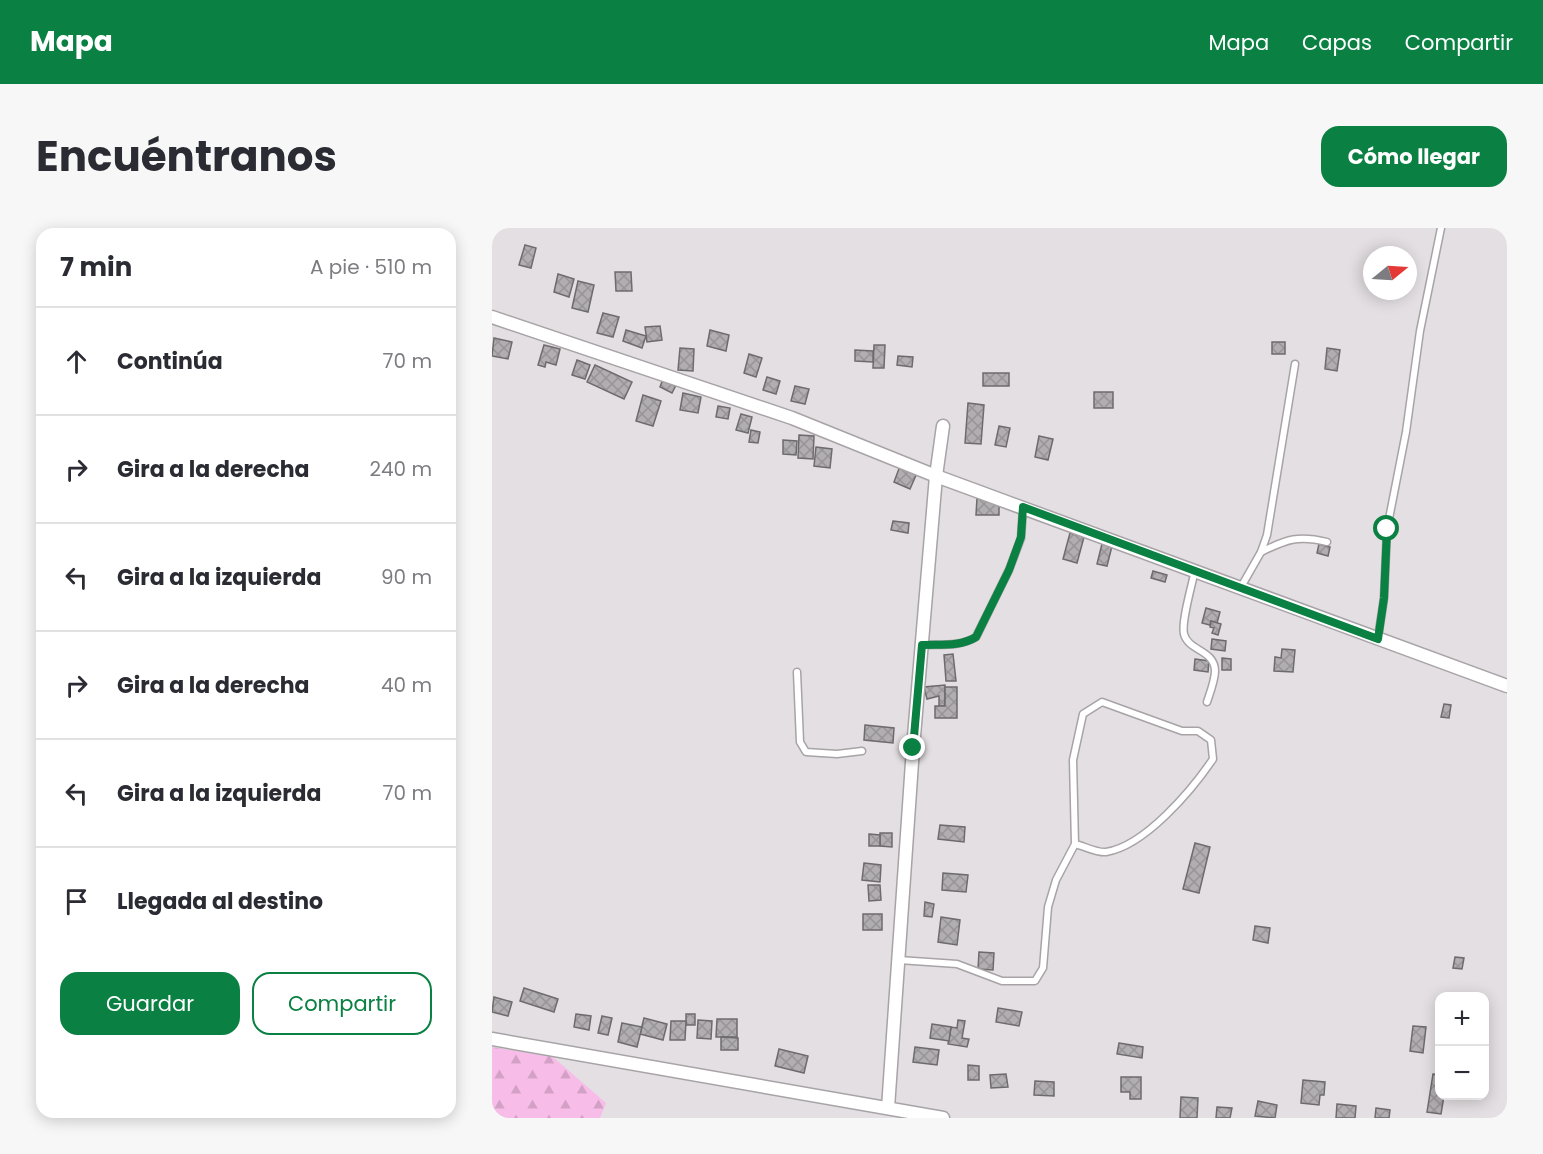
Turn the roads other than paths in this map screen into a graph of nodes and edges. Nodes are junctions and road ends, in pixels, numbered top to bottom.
1 (1441, 228) edge
2 (492, 317) edge
3 (1295, 364) dead end
4 (943, 426) dead end
5 (936, 476) junction
6 (1023, 507) junction
7 (1327, 542) dead end
8 (1261, 552) junction
9 (1195, 570) junction
10 (1241, 587) junction
11 (1378, 639) junction
12 (922, 645) junction
13 (797, 672) dead end
14 (1507, 686) edge
15 (1207, 702) dead end
16 (862, 751) dead end
17 (1075, 844) junction
18 (898, 960) junction
19 (492, 1039) edge
20 (888, 1108) junction
21 (943, 1118) edge

1 - 11 lane
2 - 5 street
3 - 8 lane
4 - 5 street
5 - 6 street
5 - 12 street
6 - 9 street
6 - 12 lane
7 - 8 lane
8 - 10 lane
9 - 10 street
9 - 15 lane
10 - 11 street
11 - 14 street
12 - 18 street
13 - 16 lane
17 - 17 lane
17 - 18 lane
18 - 20 street
19 - 20 street
20 - 21 street

